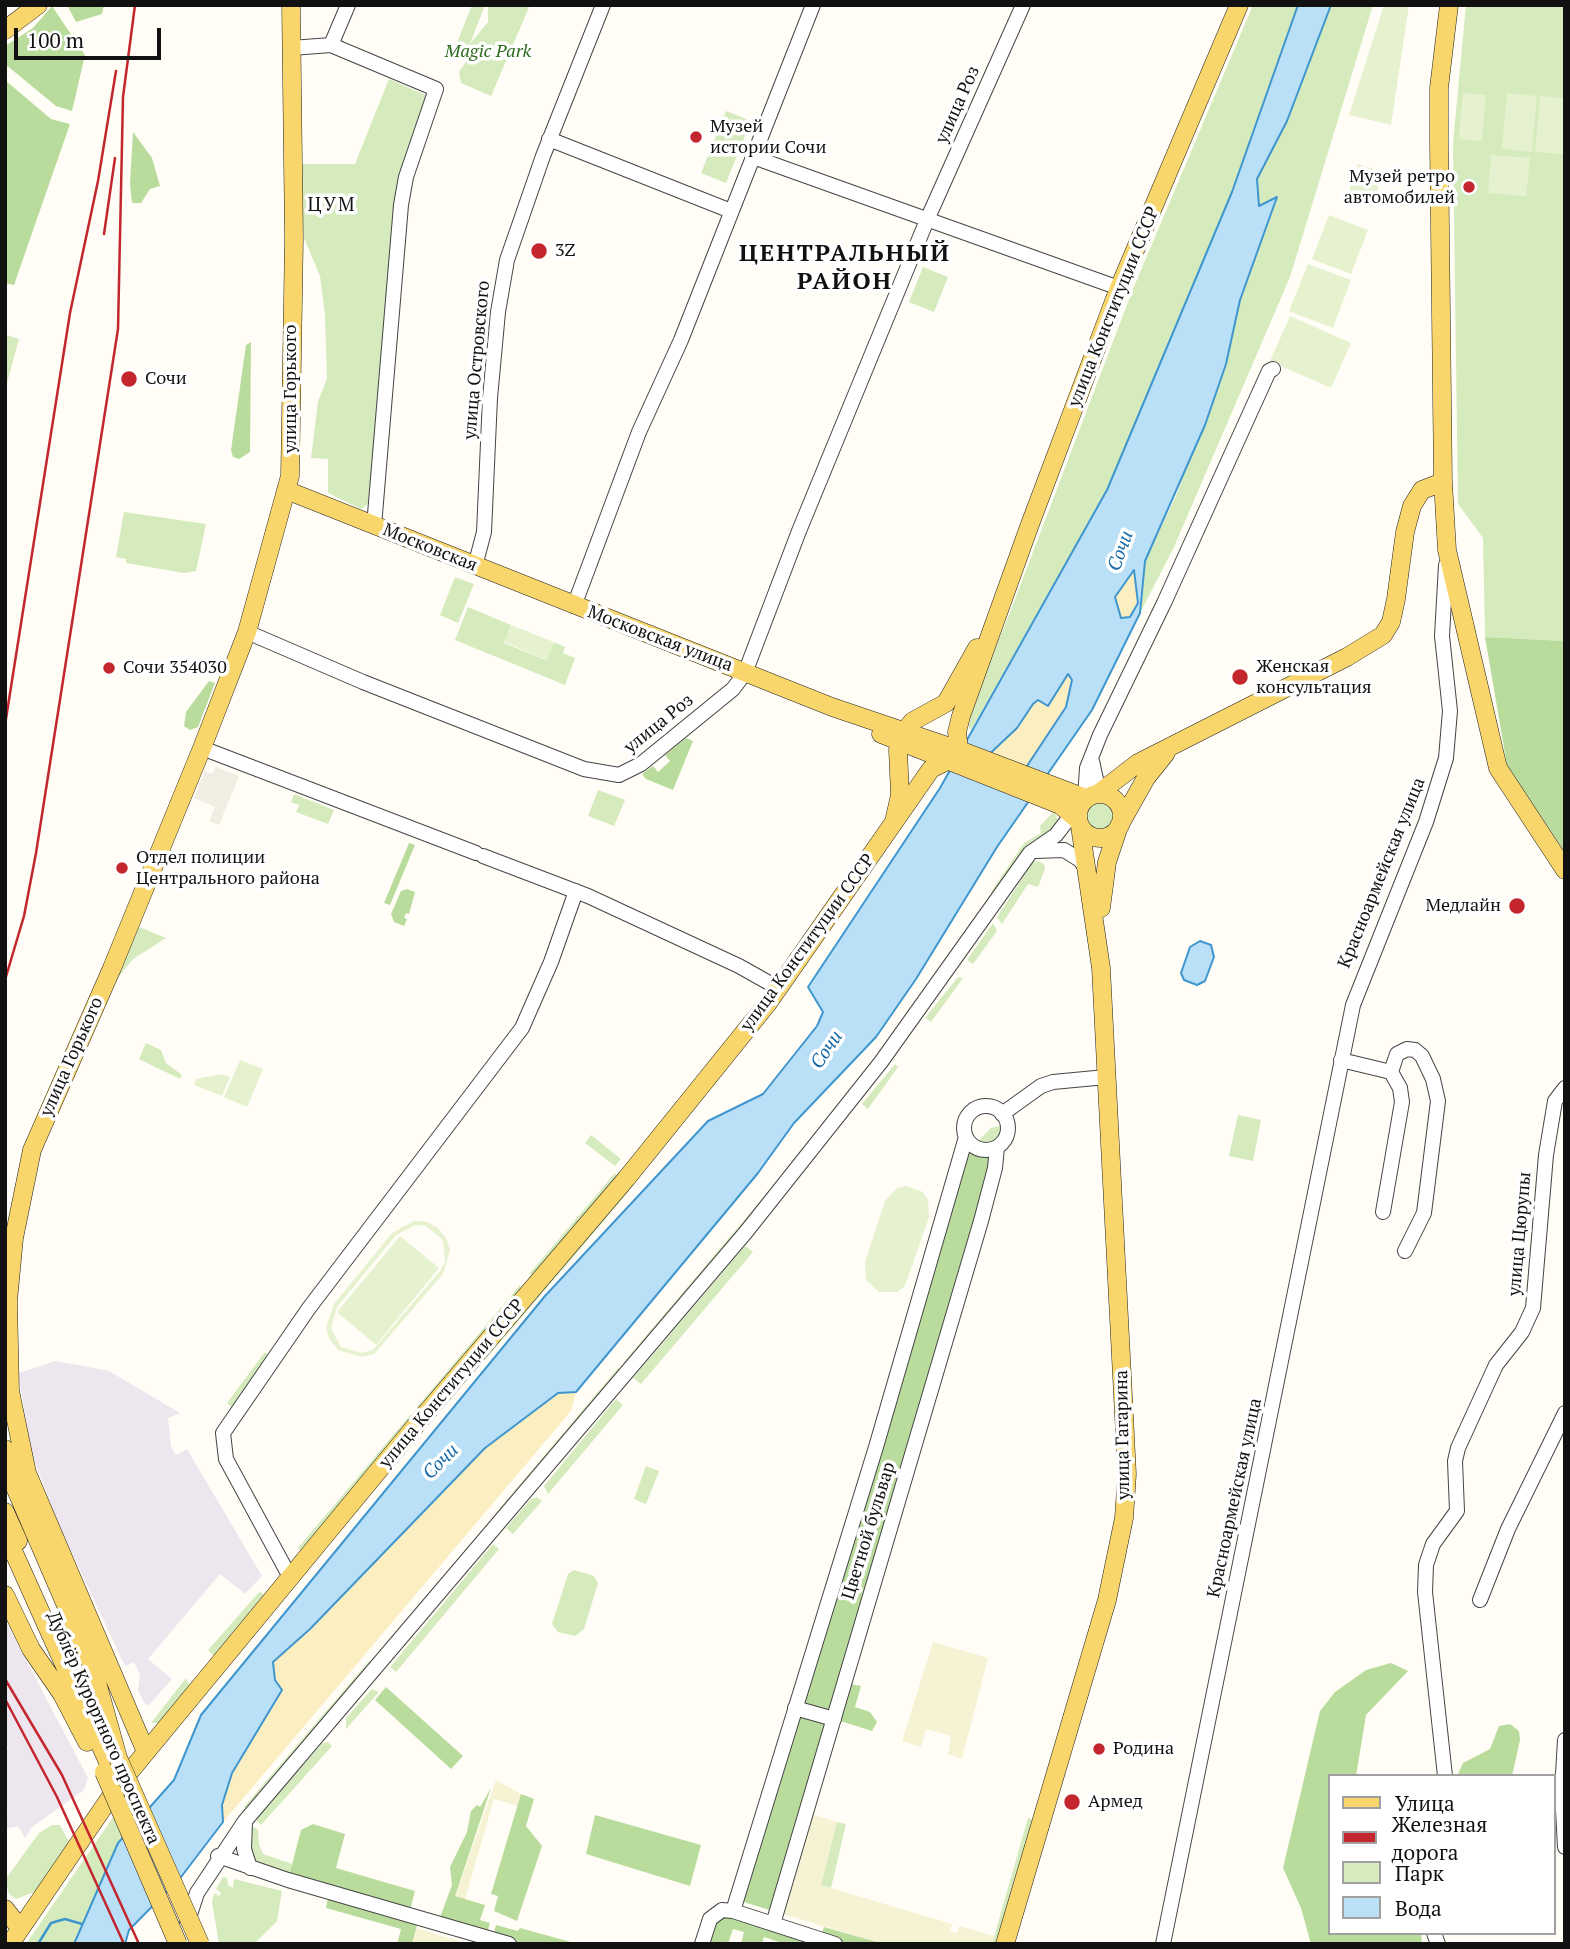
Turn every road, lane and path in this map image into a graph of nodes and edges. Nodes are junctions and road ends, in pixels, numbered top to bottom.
1 (38, 5) edge
2 (348, 5) edge
3 (603, 5) edge
4 (813, 5) edge
5 (1023, 5) edge
6 (1239, 5) edge
7 (1449, 5) edge
8 (291, 10) edge
9 (5, 30) edge
10 (331, 46) junction
11 (291, 48) junction
12 (549, 139) junction
13 (753, 157) junction
14 (731, 211) junction
15 (927, 220) junction
16 (1119, 288) junction
17 (1273, 369) dead end
18 (1443, 482) junction
19 (286, 490) junction
20 (374, 526) junction
21 (1447, 550) junction
22 (475, 566) junction
23 (574, 606) junction
24 (998, 611) junction
25 (247, 632) junction
26 (1469, 639) junction
27 (1446, 657) junction
28 (745, 673) junction
29 (902, 736) junction
30 (1172, 747) junction
31 (202, 748) junction
32 (953, 757) junction
33 (1053, 798) junction
34 (1083, 816) junction
35 (893, 823) junction
36 (1119, 827) junction
37 (1061, 829) junction
38 (1031, 851) junction
39 (1087, 870) junction
40 (1565, 870) edge
41 (576, 891) junction
42 (1100, 953) junction
43 (778, 988) junction
44 (1341, 1060) junction
45 (1391, 1072) junction
46 (1106, 1077) junction
47 (1565, 1088) edge
48 (1002, 1114) junction
49 (966, 1137) junction
50 (997, 1147) junction
51 (1383, 1212) dead end
52 (8, 1250) edge
53 (1405, 1251) dead end
54 (6, 1357) edge
55 (1565, 1413) edge
56 (5, 1450) edge
57 (5, 1512) edge
58 (5, 1533) edge
59 (5, 1556) edge
60 (290, 1577) junction
61 (5, 1595) edge
62 (1480, 1600) dead end
63 (795, 1708) junction
64 (834, 1718) junction
65 (1565, 1740) edge
66 (146, 1752) junction
67 (118, 1758) junction
68 (104, 1772) junction
69 (1445, 1774) edge
70 (118, 1786) junction
71 (245, 1821) junction
72 (1565, 1847) edge
73 (218, 1856) junction
74 (250, 1868) junction
75 (5, 1909) edge
76 (733, 1911) junction
77 (773, 1924) junction
78 (20, 1928) junction
79 (185, 1943) edge
80 (10, 1944) edge
81 (509, 1944) edge
82 (702, 1944) edge
83 (835, 1944) edge
84 (1005, 1944) edge
85 (1163, 1944) edge

1 - 9 main road
2 - 10 street
3 - 12 street, улица Островского
4 - 13 street
5 - 15 street, улица Роз
6 - 16 main road, улица Конституции СССР
7 - 18 main road
8 - 11 main road, улица Горького
10 - 11 street
10 - 20 street
11 - 19 main road, улица Горького
12 - 14 street
12 - 22 street, улица Островского
13 - 14 street
13 - 15 street
14 - 23 street
15 - 16 street
15 - 28 street, улица Роз
16 - 24 main road, улица Конституции СССР
17 - 34 street
18 - 21 main road
18 - 30 main road
19 - 20 main road, Московская
19 - 25 main road, улица Горького
20 - 22 main road, Московская
21 - 26 main road
21 - 27 street, Красноармейская улица
22 - 23 main road, Московская
23 - 28 main road, Московская улица
24 - 29 main road
24 - 32 main road
25 - 28 street, улица Роз
25 - 31 main road, улица Горького
26 - 27 street
26 - 40 main road
27 - 44 street, Красноармейская улица
28 - 29 main road, Московская улица
29 - 32 main road, Московская улица
29 - 35 main road
30 - 34 main road
30 - 36 main road
31 - 41 street
31 - 52 main road, улица Горького
32 - 33 main road, Московская улица
32 - 35 main road, улица Конституции СССР
33 - 34 main road, Московская улица
33 - 37 street
34 - 36 main road
34 - 36 main road
34 - 37 street
34 - 38 street
34 - 39 main road
35 - 43 main road, улица Конституции СССР
36 - 42 main road
37 - 38 street
38 - 39 street
38 - 71 street
39 - 42 main road
41 - 43 street
41 - 60 street
42 - 46 main road, улица Гагарина
43 - 60 main road, улица Конституции СССР
44 - 45 street
44 - 85 street, Красноармейская улица
45 - 51 street
45 - 53 street
46 - 48 street
46 - 84 main road, улица Гагарина
47 - 69 street, улица Цюрупы
48 - 49 street
48 - 50 street
49 - 50 street
49 - 63 street, Цветной бульвар
50 - 64 street, Цветной бульвар
52 - 54 main road, улица Горького
54 - 66 main road, улица Горького
55 - 62 street
56 - 67 main road
57 - 67 main road, Дублёр Курортного проспекта
58 - 70 main road
59 - 68 main road, Дублёр Курортного проспекта
60 - 66 main road, улица Конституции СССР
61 - 68 main road
63 - 64 street
63 - 76 street, Цветной бульвар
64 - 77 street, Цветной бульвар
65 - 72 street
66 - 70 main road, улица Конституции СССР
67 - 79 main road, Дублёр Курортного проспекта, bridge
68 - 79 main road, Дублёр Курортного проспекта, bridge
70 - 78 main road, улица Конституции СССР
71 - 73 street
71 - 74 street
73 - 74 street
73 - 79 street
74 - 81 street
75 - 78 main road
76 - 77 street
76 - 82 street
77 - 83 street
78 - 80 main road, улица Конституции СССР

